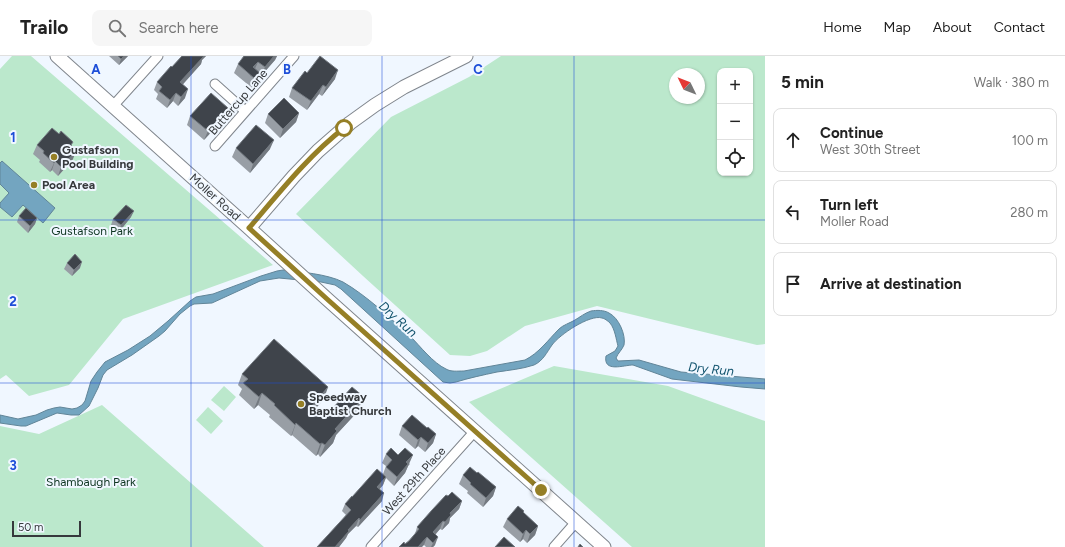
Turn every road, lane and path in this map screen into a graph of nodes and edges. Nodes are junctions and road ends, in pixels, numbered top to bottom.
1 (57, 56) edge
2 (158, 56) edge
3 (294, 56) edge
4 (466, 56) edge
5 (215, 84) dead end
6 (113, 106) junction
7 (245, 111) junction
8 (216, 146) dead end
9 (249, 228) junction
10 (475, 431) junction
11 (576, 522) junction
12 (371, 547) edge
13 (554, 547) edge
14 (604, 547) edge

1 - 6 street, Moller Road
2 - 6 street
3 - 7 street, Buttercup Lane
4 - 9 street
5 - 7 street
6 - 9 street, Moller Road
7 - 8 street, Buttercup Lane
9 - 10 street, Moller Road
10 - 11 street, Moller Road
10 - 12 street, West 29th Place
11 - 13 street
11 - 14 street, Moller Road

